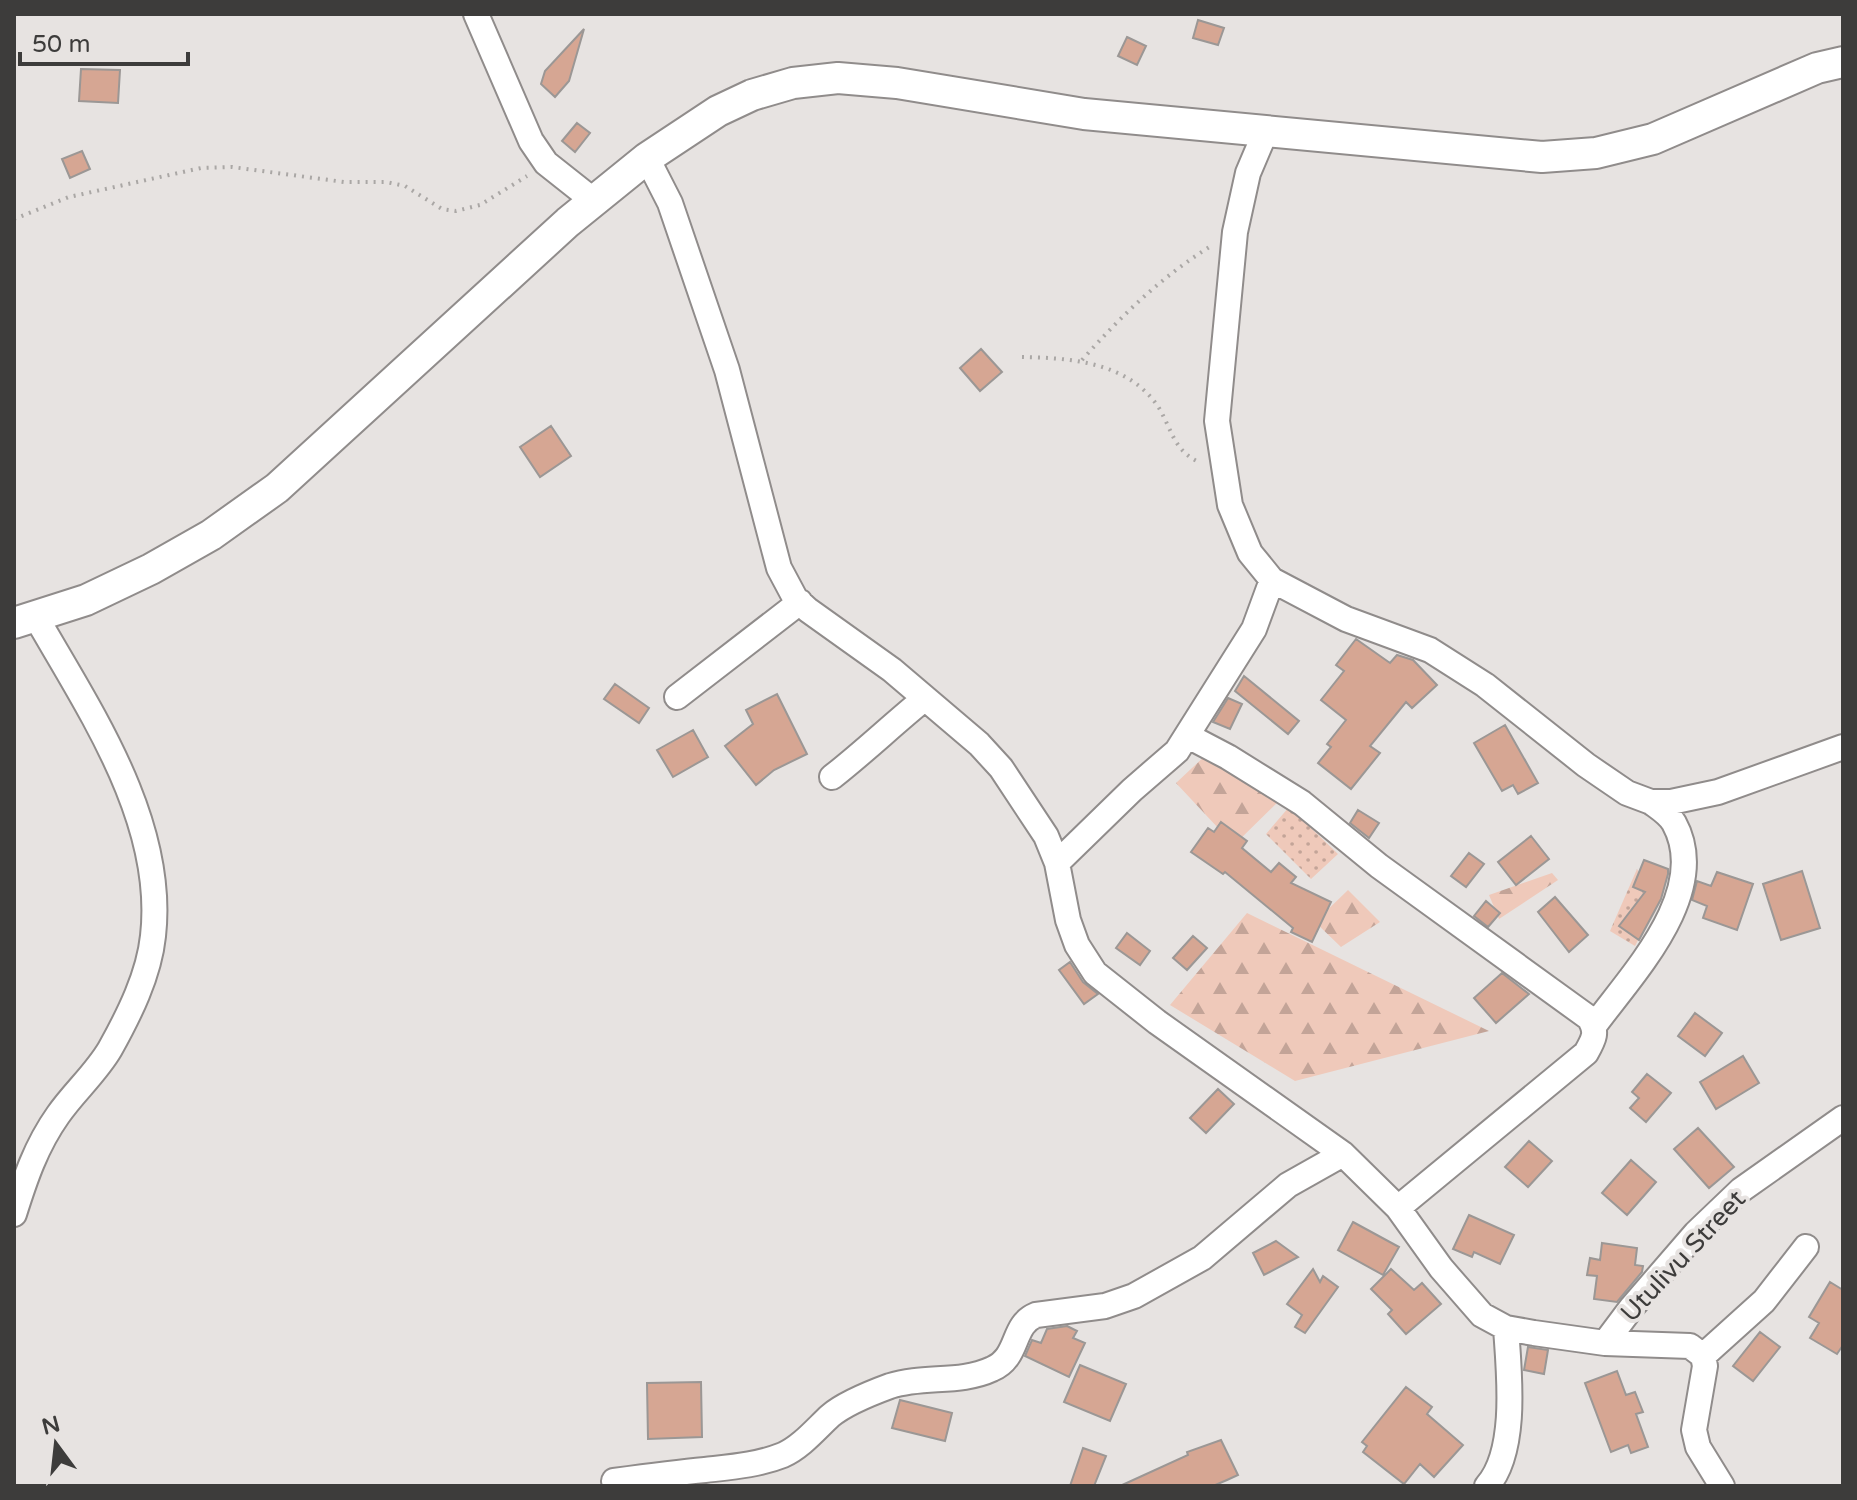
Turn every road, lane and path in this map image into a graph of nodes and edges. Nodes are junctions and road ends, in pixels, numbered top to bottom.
1 (476, 14) edge
2 (1843, 62) edge
3 (1265, 133) junction
4 (647, 158) junction
5 (546, 163) junction
6 (594, 201) junction
7 (14, 219) edge
8 (1235, 232) junction
9 (1022, 357) dead end
10 (1082, 360) junction
11 (1223, 473) junction
12 (1272, 580) junction
13 (800, 602) junction
14 (25, 620) edge
15 (677, 697) dead end
16 (924, 699) junction
17 (1188, 736) junction
18 (1843, 747) edge
19 (832, 777) dead end
20 (1651, 802) junction
21 (1057, 863) junction
22 (1594, 1026) junction
23 (1843, 1118) edge
24 (1343, 1154) junction
25 (23, 1157) edge
26 (1398, 1208) junction
27 (14, 1214) edge
28 (1806, 1247) dead end
29 (1506, 1328) junction
30 (1605, 1343) junction
31 (1703, 1356) junction
32 (614, 1481) dead end
33 (1487, 1486) edge
34 (1722, 1486) edge

1 - 5 street
2 - 3 street
3 - 4 street
3 - 8 street
4 - 6 street
4 - 13 street
5 - 6 street
5 - 7 path
6 - 14 street
8 - 10 path
8 - 11 street
9 - 10 path
10 - 11 path
11 - 12 street
12 - 17 street
12 - 20 street
13 - 15 street
13 - 16 street
14 - 25 street
16 - 19 street
16 - 21 street
17 - 21 street
17 - 22 street
18 - 20 street
20 - 22 street
21 - 24 street
22 - 26 street
23 - 30 street, Utulivu Street
24 - 26 street
24 - 32 street
25 - 27 street
26 - 29 street
28 - 31 street
29 - 30 street
29 - 33 street
30 - 31 street
31 - 34 street

